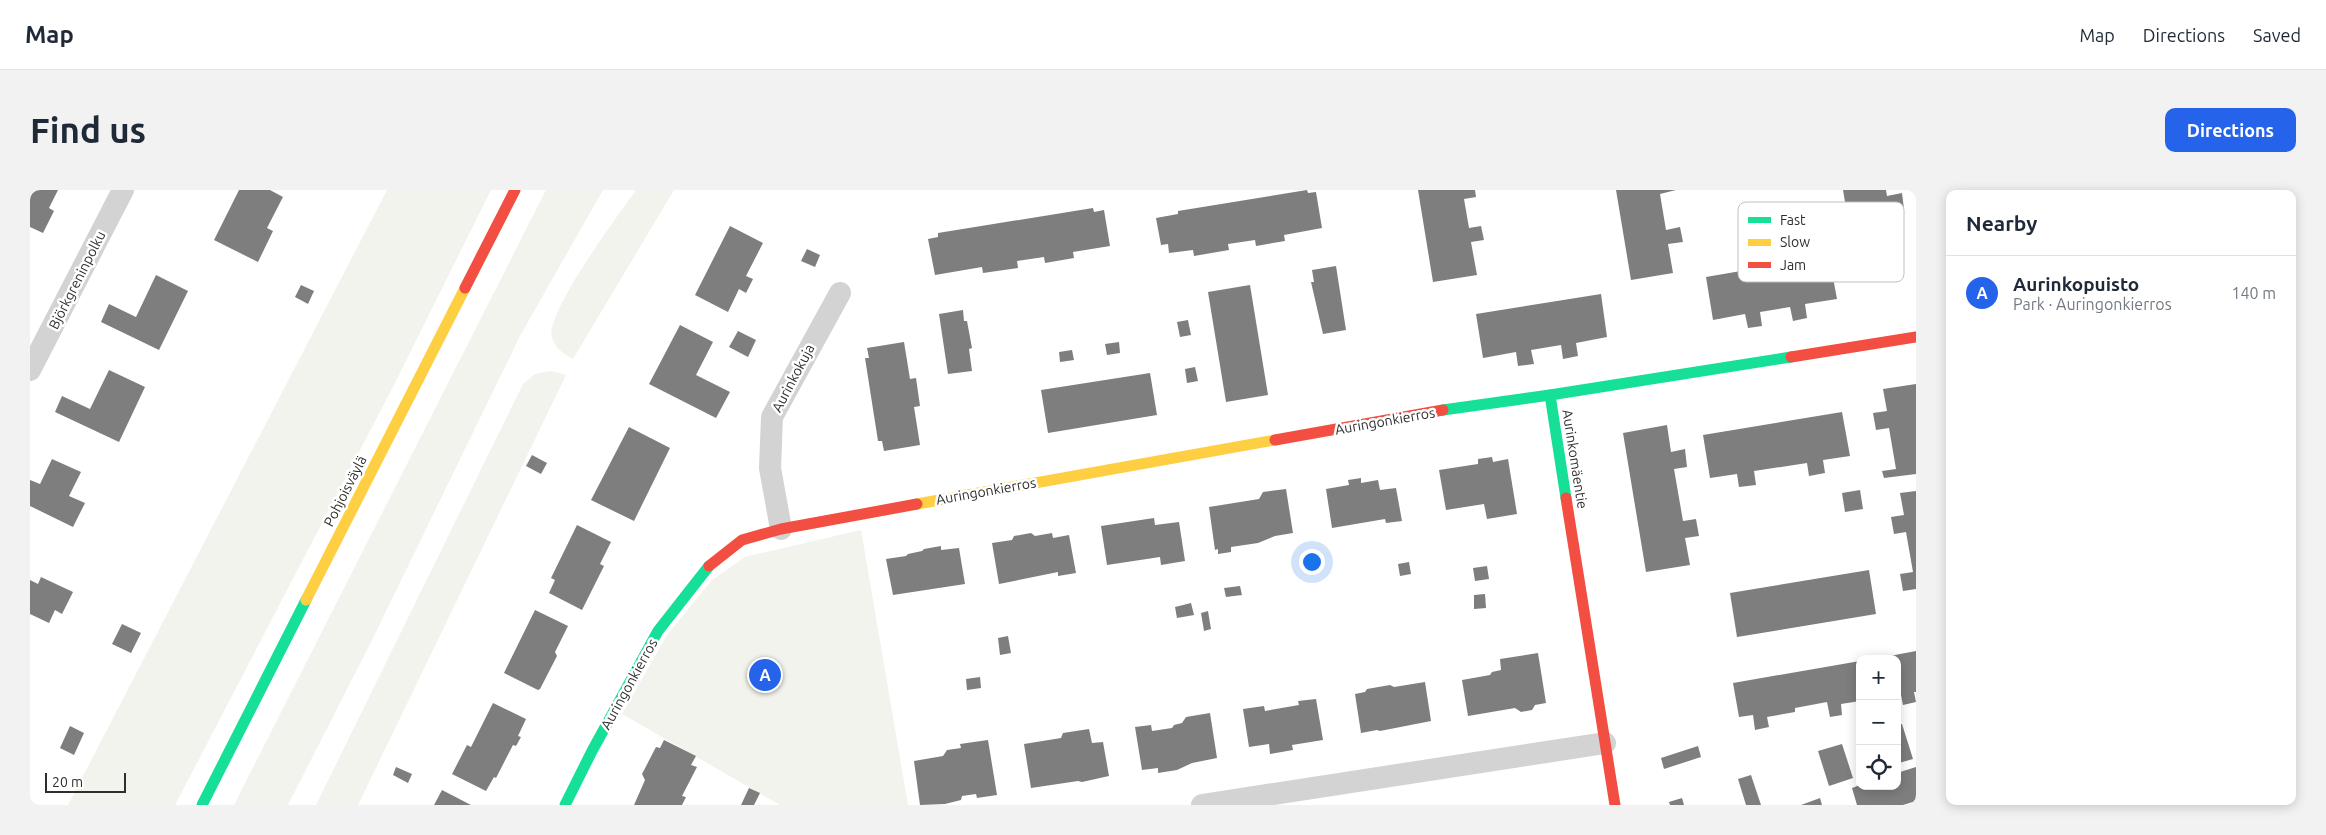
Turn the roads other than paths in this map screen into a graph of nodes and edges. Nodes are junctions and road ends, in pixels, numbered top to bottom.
1 (123, 190) edge
2 (516, 190) edge
3 (840, 293) dead end
4 (1916, 337) edge
5 (30, 370) edge
6 (1550, 395) junction
7 (781, 529) junction
8 (1605, 743) junction
9 (202, 805) edge
10 (566, 805) edge
11 (1202, 805) edge
12 (1616, 805) edge

1 - 5 street, Björkgreninpolku
2 - 9 street, Pohjoisväylä
3 - 7 street, Aurinkokuja
4 - 6 street, Aurinkomäentie
6 - 7 street, Auringonkierros
6 - 8 street, Aurinkomäentie
7 - 10 street, Auringonkierros
8 - 11 street
8 - 12 street, Aurinkomäentie

